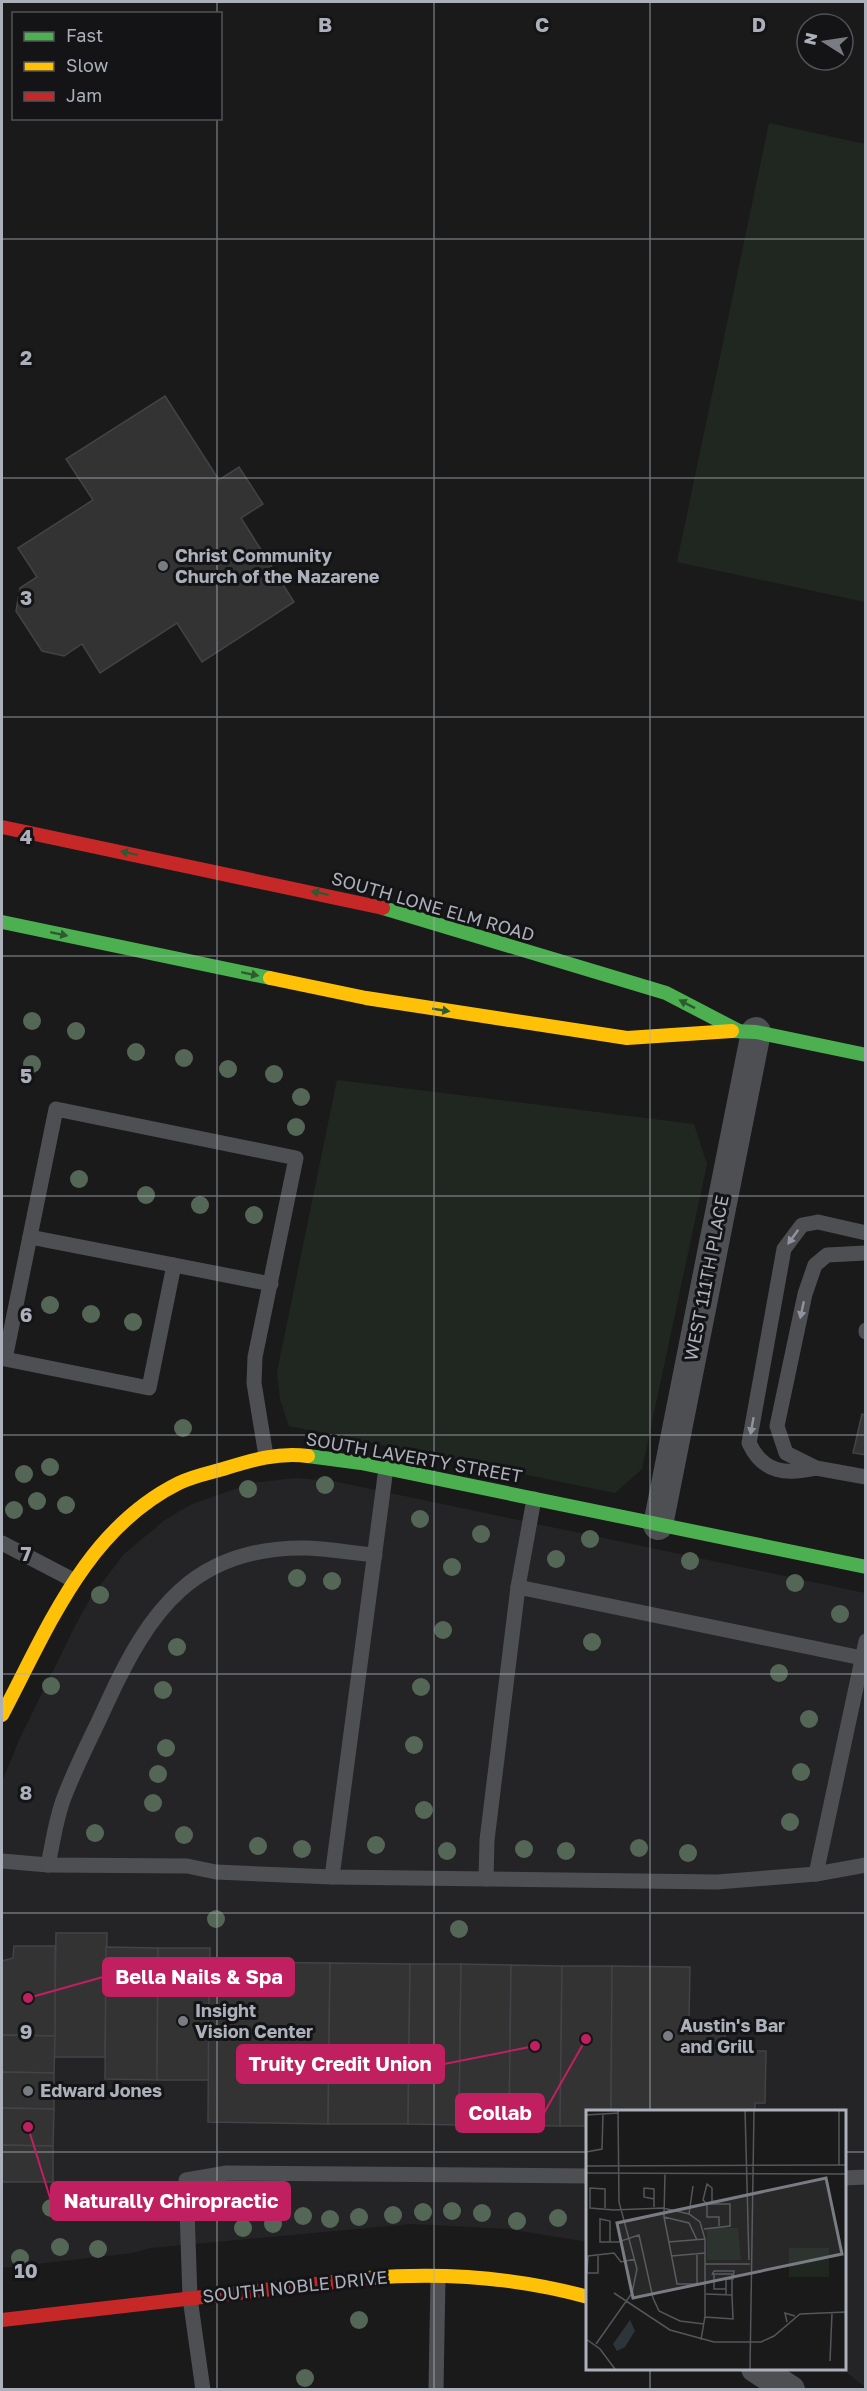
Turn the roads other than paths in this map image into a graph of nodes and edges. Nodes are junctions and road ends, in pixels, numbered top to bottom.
1 (2, 827) edge
2 (2, 922) edge
3 (747, 1031) junction
4 (866, 1055) edge
5 (866, 1233) edge
6 (30, 1237) junction
7 (866, 1253) edge
8 (174, 1265) junction
9 (272, 1284) junction
10 (8, 1304) edge
11 (3, 1360) edge
12 (266, 1456) junction
13 (386, 1468) junction
14 (816, 1468) junction
15 (866, 1477) edge
16 (534, 1498) junction
17 (658, 1524) junction
18 (2, 1543) edge
19 (375, 1555) junction
20 (866, 1567) edge
21 (73, 1580) junction
22 (518, 1587) junction
23 (866, 1641) edge
24 (862, 1658) junction
25 (2, 1715) edge
26 (2, 1861) edge
27 (48, 1865) junction
28 (866, 1865) edge
29 (816, 1874) junction
30 (332, 1877) junction
31 (486, 1879) junction
32 (586, 2176) edge
33 (866, 2177) edge
34 (846, 2178) edge
35 (438, 2277) junction
36 (586, 2296) edge
37 (190, 2298) junction
38 (2, 2320) edge
39 (759, 2370) edge
40 (203, 2390) edge
41 (436, 2390) edge
42 (790, 2390) edge

3 -> 1 street, SOUTH LONE ELM ROAD
2 -> 3 street, SOUTH LONE ELM ROAD
3 - 4 street, SOUTH LONE ELM ROAD
3 - 17 street, WEST 111TH PLACE
5 -> 14 lane
6 - 8 lane
6 - 9 lane
6 - 10 lane
7 -> 14 lane
8 - 9 lane
8 - 11 lane
9 - 12 lane
10 - 11 lane
12 - 13 street, SOUTH LAVERTY STREET
12 - 21 street, SOUTH LAVERTY STREET
13 - 16 street, SOUTH LAVERTY STREET
13 - 19 lane
14 - 15 lane
16 - 17 street, SOUTH LAVERTY STREET
16 - 22 lane
17 - 20 street, SOUTH LAVERTY STREET
18 - 21 lane
19 - 27 lane
19 - 30 lane
21 - 25 street, SOUTH LAVERTY STREET
22 - 24 lane
22 - 31 lane
23 - 24 lane
24 - 29 lane
26 - 27 lane
27 - 30 lane
28 - 29 lane
29 - 31 lane
30 - 31 lane
32 - 37 lane
33 - 34 lane
35 - 36 street, SOUTH NOBLE DRIVE
35 - 37 street, SOUTH NOBLE DRIVE
35 - 41 lane
37 - 38 street, SOUTH NOBLE DRIVE
37 - 40 lane
39 - 42 street

